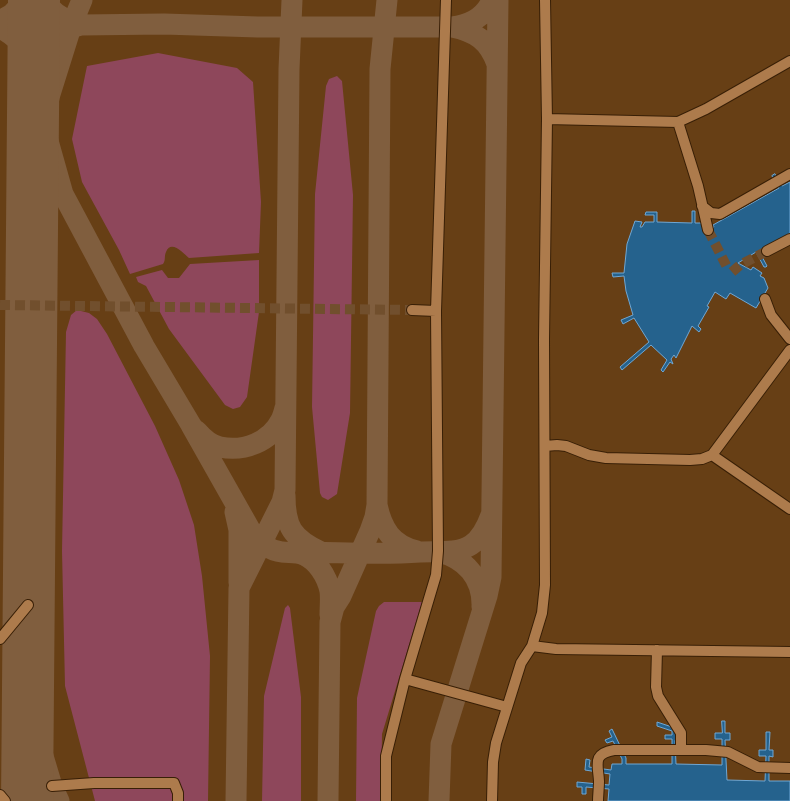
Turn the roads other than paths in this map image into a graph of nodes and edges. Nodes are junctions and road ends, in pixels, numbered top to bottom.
1 (446, 0) edge
2 (544, 0) edge
3 (790, 61) edge
4 (547, 119) junction
5 (678, 122) junction
6 (790, 174) edge
7 (702, 206) junction
8 (708, 230) tunnel mouth
9 (790, 239) edge
10 (767, 251) tunnel mouth
11 (765, 299) dead end
12 (412, 310) tunnel mouth
13 (436, 311) junction
14 (790, 339) edge
15 (790, 350) edge
16 (545, 446) junction
17 (712, 455) junction
18 (790, 509) edge
19 (28, 605) dead end
20 (0, 639) edge
21 (532, 646) junction
22 (657, 650) junction
23 (790, 652) edge
24 (405, 679) junction
25 (507, 707) junction
26 (682, 750) junction
27 (790, 768) edge
28 (52, 786) dead end
29 (0, 795) edge
30 (5, 801) edge
31 (178, 801) edge
32 (386, 801) edge
33 (492, 801) edge
34 (598, 801) edge

1 - 13 street
2 - 4 street
3 - 5 street
4 - 5 street
4 - 16 street
5 - 7 street
6 - 7 street
7 - 8 street
9 - 10 street
11 - 14 street
12 - 13 street
13 - 24 street
15 - 17 street
16 - 17 street
16 - 21 street
17 - 18 street
19 - 20 street
21 - 22 street
21 - 25 street
22 - 23 street
22 - 26 street
24 - 25 street
24 - 32 street
25 - 33 street
26 - 27 street
26 - 34 street
28 - 31 street
29 - 30 street

